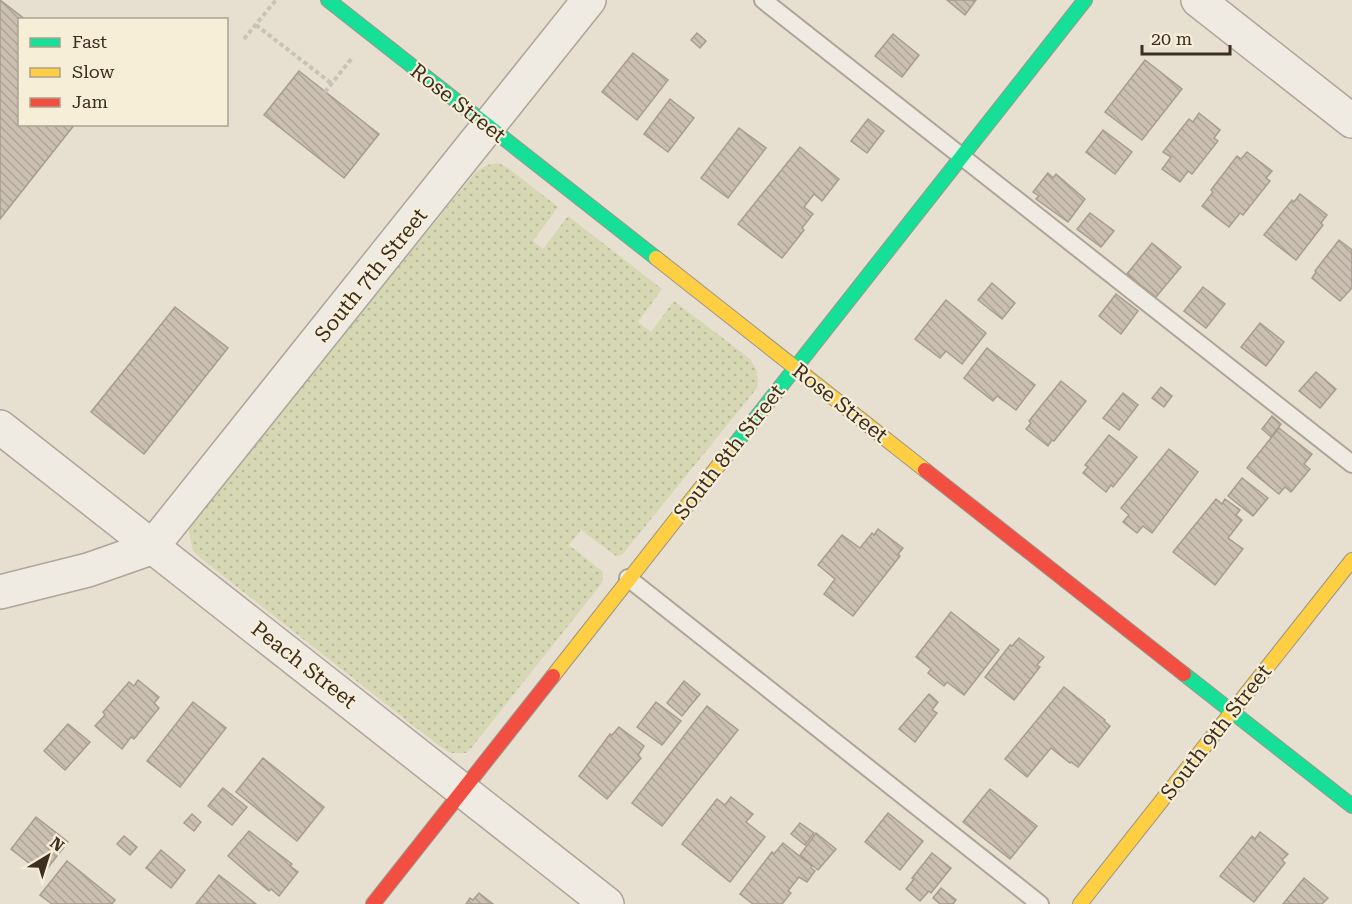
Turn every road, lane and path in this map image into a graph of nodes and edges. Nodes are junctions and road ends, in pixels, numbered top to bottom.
1 (276, 0) edge
2 (328, 0) edge
3 (589, 0) edge
4 (763, 0) edge
5 (1085, 0) edge
6 (1198, 0) edge
7 (256, 25) junction
8 (371, 33) junction
9 (244, 39) dead end
10 (331, 83) junction
11 (325, 92) dead end
12 (1352, 122) edge
13 (489, 127) junction
14 (962, 157) junction
15 (795, 368) junction
16 (0, 427) edge
17 (1352, 464) edge
18 (151, 548) junction
19 (1352, 560) edge
20 (628, 578) junction
21 (0, 592) edge
22 (1232, 712) junction
23 (462, 790) junction
24 (1352, 806) edge
25 (373, 904) edge
26 (607, 904) edge
27 (1040, 904) edge
28 (1080, 904) edge

1 - 7 path
2 - 8 street, Rose Street
3 - 13 street, South 7th Street
4 - 14 lane
5 - 14 street, South 8th Street
6 - 12 street
7 - 9 path
7 - 10 path
8 - 10 path
8 - 13 street, Rose Street
10 - 11 path
13 - 15 street, Rose Street
13 - 18 street, South 7th Street
14 - 15 street, South 8th Street
14 - 17 lane
15 - 20 street, South 8th Street
15 - 22 street, Rose Street
16 - 18 street, Peach Street
18 - 21 street
18 - 23 street, Peach Street
19 - 22 street, South 9th Street
20 - 23 street, South 8th Street
20 - 27 lane
22 - 24 street, Rose Street
22 - 28 street, South 9th Street
23 - 25 street, South 8th Street
23 - 26 street, Peach Street

